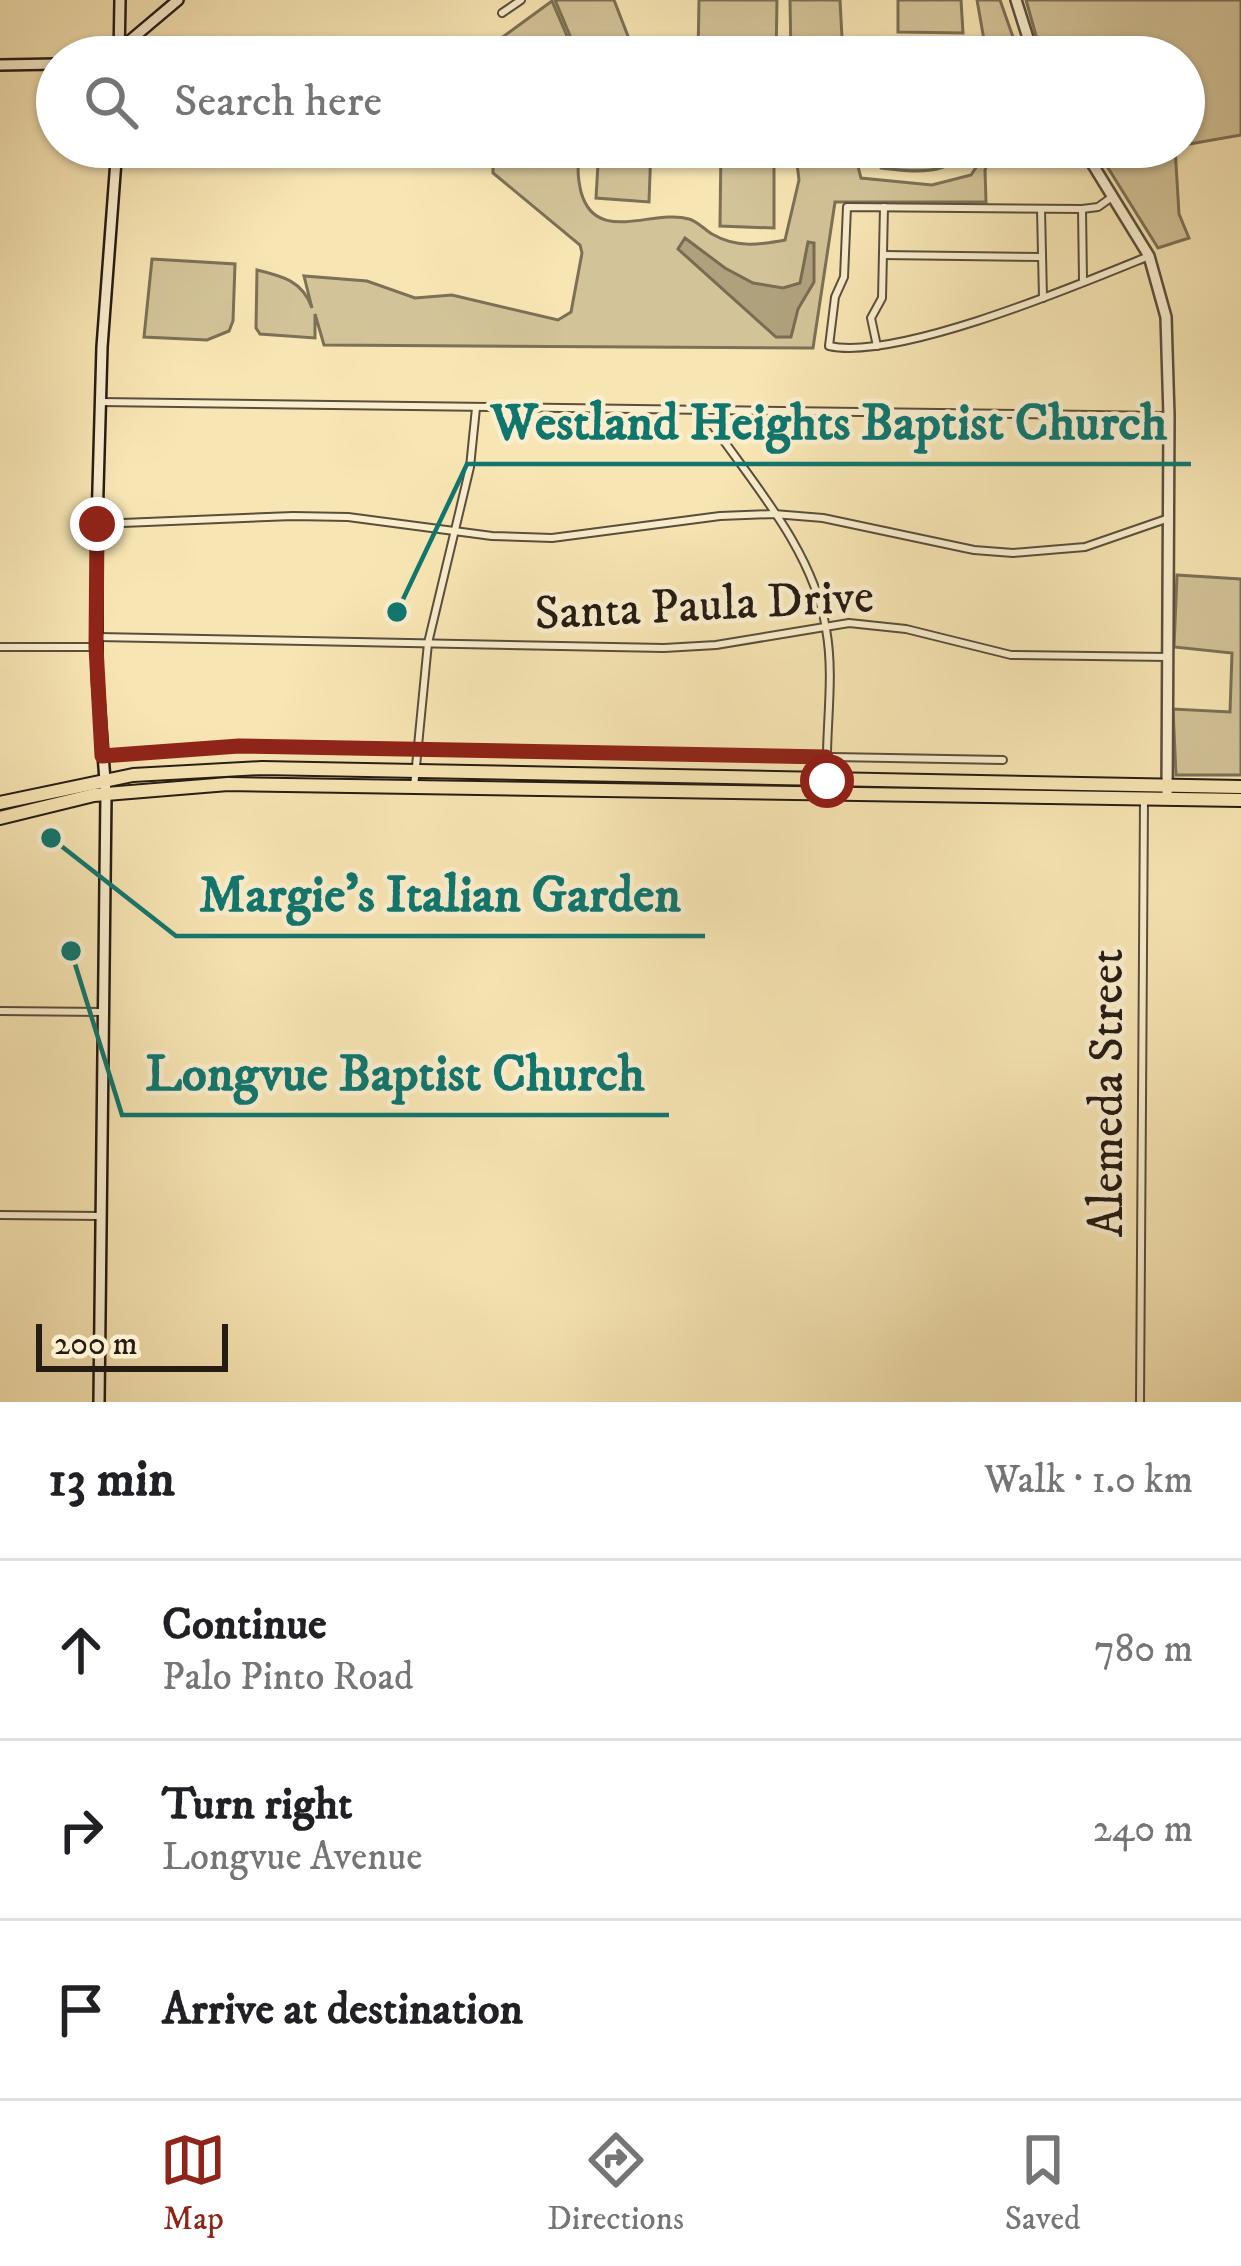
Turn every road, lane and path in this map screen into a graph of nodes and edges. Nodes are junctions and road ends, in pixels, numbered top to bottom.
1 (120, 0) edge
2 (178, 0) edge
3 (521, 0) edge
4 (1016, 0) edge
5 (502, 14) dead end
6 (120, 36) edge
7 (138, 36) edge
8 (1027, 36) edge
9 (36, 64) edge
10 (0, 65) edge
11 (116, 168) edge
12 (1095, 168) edge
13 (1113, 197) junction
14 (884, 207) junction
15 (1041, 209) junction
16 (1082, 209) junction
17 (883, 255) junction
18 (1041, 256) junction
19 (1149, 256) junction
20 (1083, 280) junction
21 (1043, 298) junction
22 (877, 346) junction
23 (100, 402) junction
24 (476, 408) junction
25 (702, 410) junction
26 (1169, 416) junction
27 (774, 514) junction
28 (1168, 518) junction
29 (97, 524) junction
30 (455, 531) junction
31 (826, 625) junction
32 (96, 642) junction
33 (428, 643) junction
34 (0, 647) edge
35 (1168, 657) junction
36 (416, 748) junction
37 (102, 756) junction
38 (826, 757) junction
39 (1003, 760) dead end
40 (414, 780) junction
41 (105, 787) junction
42 (827, 787) junction
43 (1144, 792) junction
44 (1167, 792) junction
45 (1240, 797) edge
46 (0, 803) edge
47 (0, 818) edge
48 (0, 1011) edge
49 (102, 1012) junction
50 (0, 1215) edge
51 (102, 1216) junction
52 (99, 1402) edge
53 (1140, 1402) edge

1 - 6 main road
2 - 7 main road
3 - 5 street
4 - 8 main road
9 - 10 main road
11 - 23 main road
12 - 13 main road
13 - 16 street
13 - 19 main road
14 - 15 street
14 - 17 street
14 - 22 street
15 - 16 street
15 - 18 street
16 - 20 street
17 - 18 street
17 - 22 street
18 - 21 street
19 - 20 street
19 - 26 main road
20 - 21 street
21 - 22 street
23 - 24 street
23 - 29 main road
24 - 25 street
24 - 30 street
25 - 26 street
25 - 27 street
26 - 28 main road
27 - 28 street
27 - 30 street
27 - 31 street
28 - 35 main road
29 - 30 street
29 - 32 main road
30 - 33 street
31 - 33 street, Santa Paula Drive
31 - 35 street, Santa Paula Drive
31 - 38 street
32 - 33 street, Santa Paula Drive
32 - 34 street, Santa Paula Drive
32 - 37 main road
33 - 36 street
35 - 44 main road
36 - 37 street
36 - 38 street
36 - 40 street
37 - 41 main road
38 - 39 street
38 - 42 street
40 - 41 main road
40 - 42 main road
41 - 46 main road
41 - 47 main road
41 - 49 main road
42 - 43 main road
43 - 44 main road
43 - 53 street, Alemeda Street
44 - 45 main road
48 - 49 street
49 - 51 main road
50 - 51 street
51 - 52 main road

